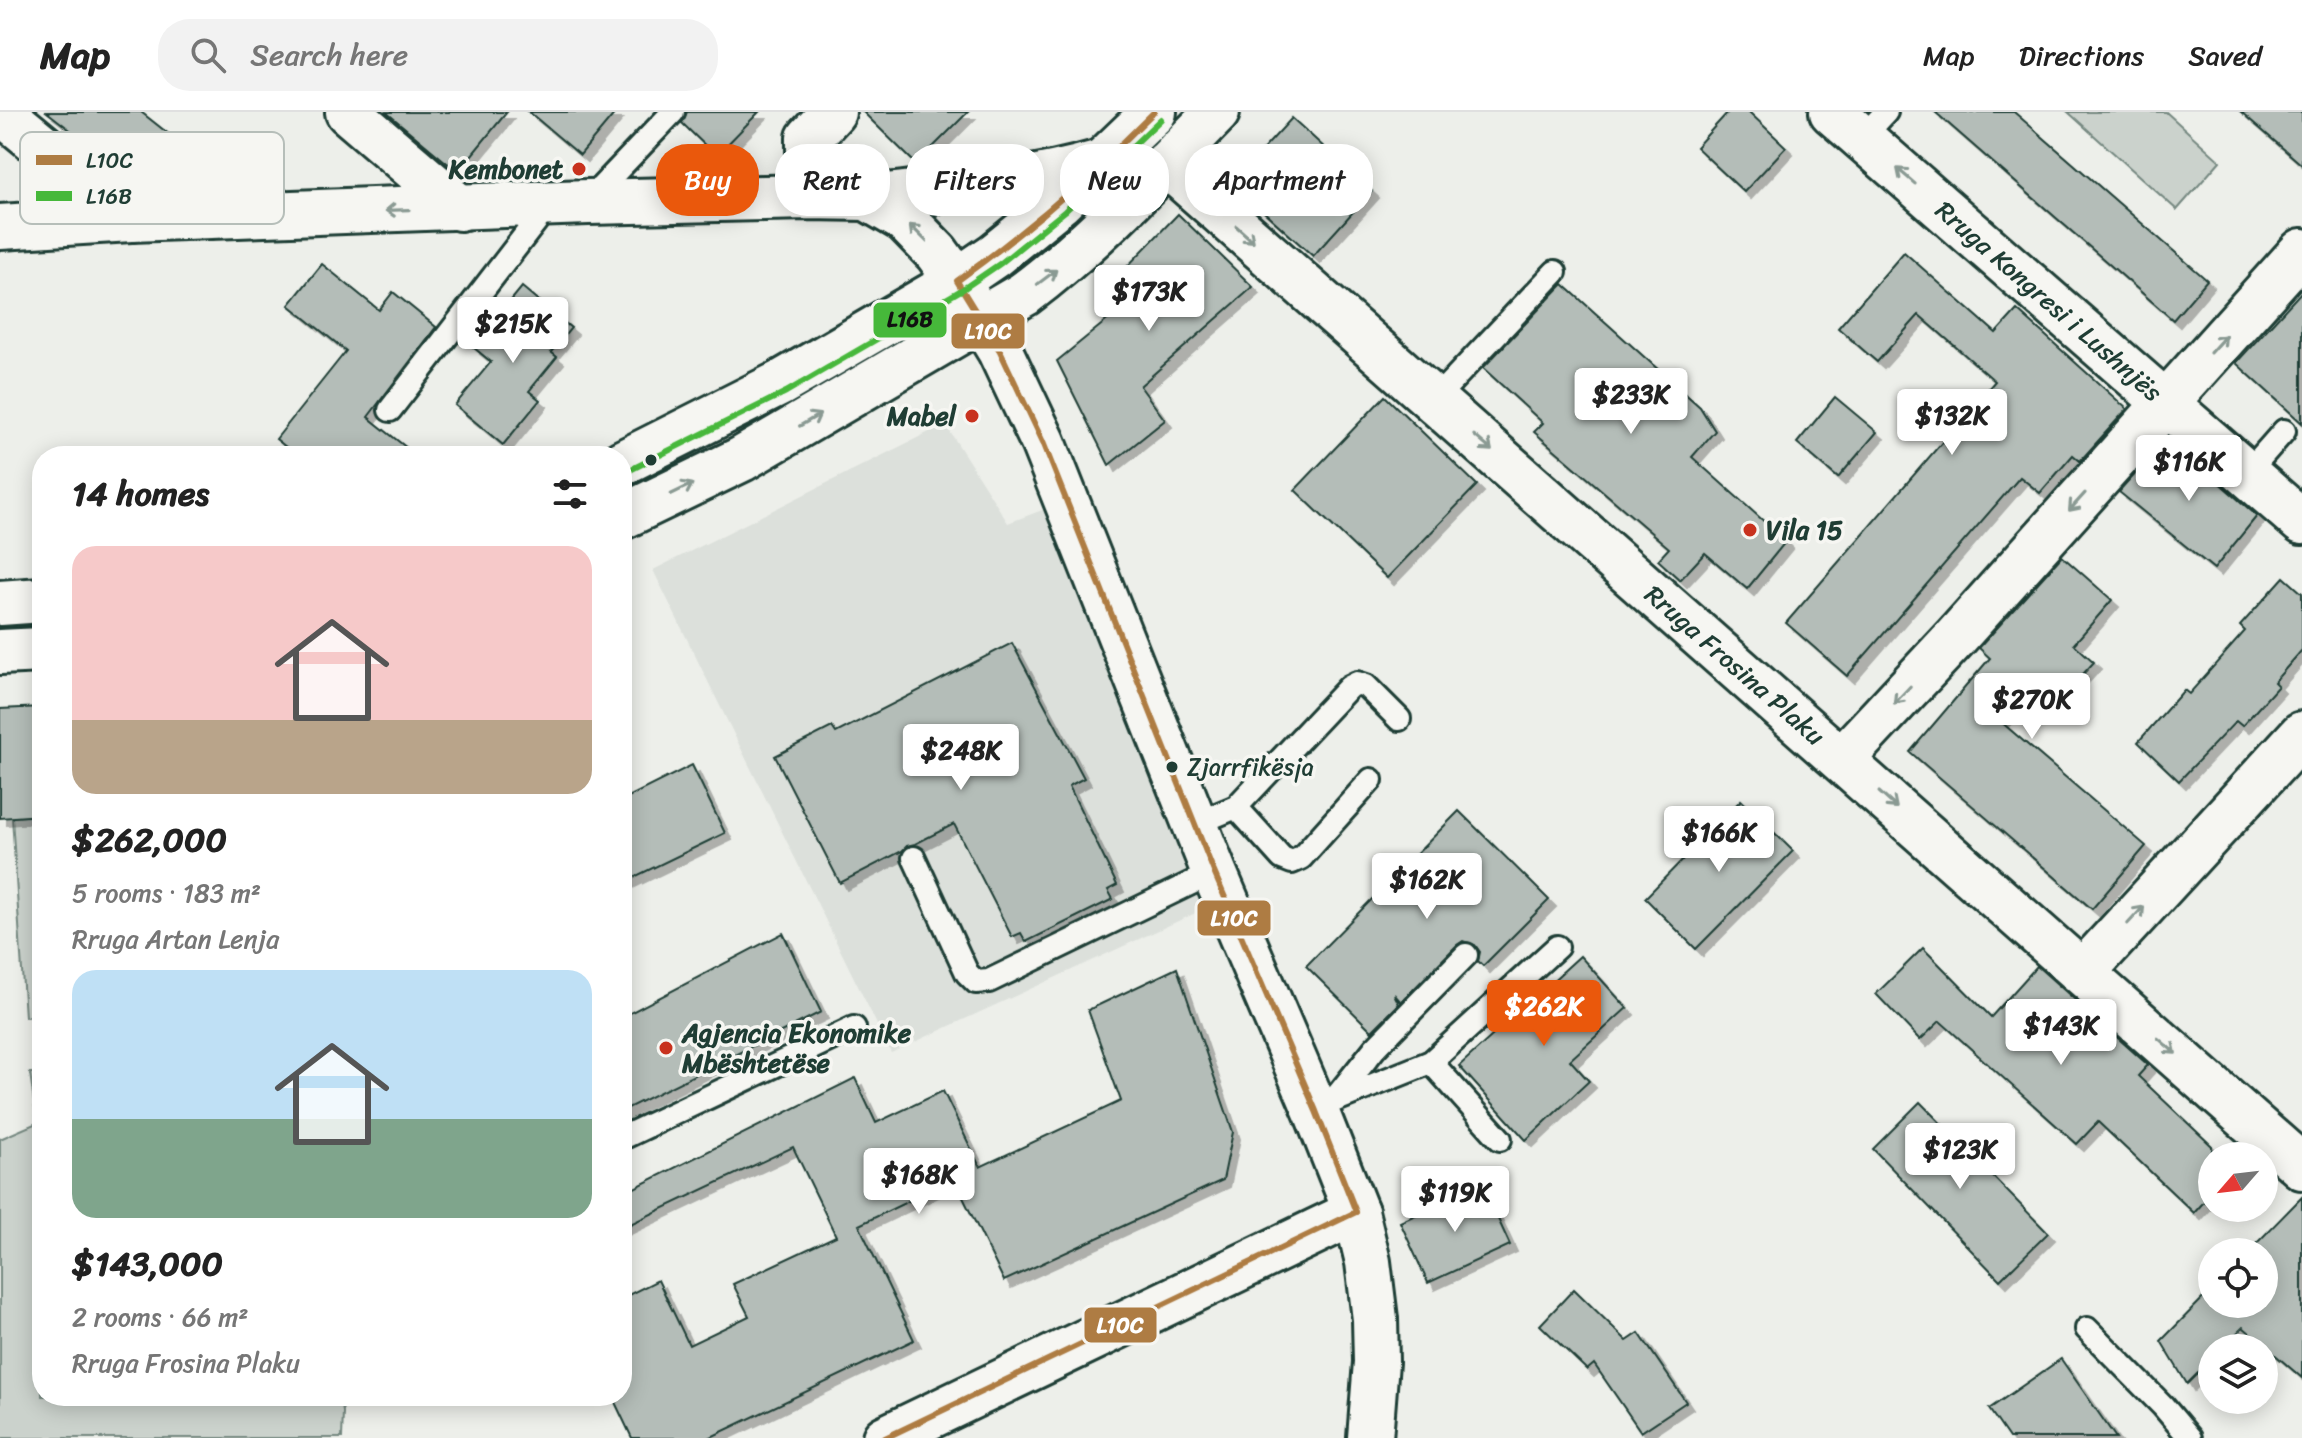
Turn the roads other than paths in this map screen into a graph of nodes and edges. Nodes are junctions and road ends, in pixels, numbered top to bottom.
1 (1, 112) edge
2 (348, 112) edge
3 (673, 112) edge
4 (833, 112) edge
5 (1154, 112) edge
6 (1217, 112) edge
7 (1860, 121) edge
8 (25, 132) edge
9 (809, 144) edge
10 (1121, 144) edge
11 (1169, 161) edge
12 (1169, 167) edge
13 (1060, 174) edge
14 (890, 195) edge
15 (775, 198) edge
16 (1060, 202) edge
17 (569, 203) junction
18 (460, 208) junction
19 (890, 211) edge
20 (284, 214) edge
21 (1115, 216) edge
22 (49, 224) edge
23 (0, 227) edge
24 (2302, 251) edge
25 (1555, 272) dead end
26 (957, 281) junction
27 (981, 319) junction
28 (1434, 400) junction
29 (2166, 402) junction
30 (390, 410) dead end
31 (2284, 431) dead end
32 (632, 458) edge
33 (2247, 473) junction
34 (632, 512) edge
35 (2302, 522) edge
36 (32, 601) edge
37 (0, 603) edge
38 (32, 650) edge
39 (0, 652) edge
40 (1399, 719) dead end
41 (2302, 734) edge
42 (1842, 759) junction
43 (1371, 780) dead end
44 (1236, 807) junction
45 (1195, 824) junction
46 (914, 858) dead end
47 (1214, 872) junction
48 (1557, 947) dead end
49 (1466, 955) dead end
50 (2083, 972) junction
51 (854, 1028) dead end
52 (1431, 1062) junction
53 (1324, 1107) junction
54 (632, 1133) edge
55 (1500, 1139) dead end
56 (2302, 1167) edge
57 (1356, 1212) junction
58 (2087, 1329) dead end
59 (885, 1438) edge
60 (1370, 1438) edge
61 (2190, 1438) edge

1 - 8 street
2 - 18 street
3 - 17 lane
4 - 9 street
5 - 10 street
6 - 11 street
29 -> 7 street, Rruga Kongresi i Lushnjës
12 -> 28 street, Rruga Frosina Plaku
13 - 14 street
15 - 17 street
16 - 26 street
17 - 18 street
17 - 30 lane
18 -> 20 street
26 -> 19 street
27 -> 21 street
22 - 23 street
29 -> 24 street
25 - 28 lane
26 - 27 street
26 - 32 street
34 -> 27 street
27 - 45 street
28 -> 42 street, Rruga Frosina Plaku
29 - 33 street, Rruga Kongresi i Lushnjës
29 -> 42 street
31 - 33 lane
33 - 35 street, Rruga Kongresi i Lushnjës
36 - 37 street
38 - 39 street
40 - 44 lane
50 -> 41 street
42 -> 50 street, Rruga Frosina Plaku
43 - 44 lane
44 - 45 lane
45 - 47 street
46 - 47 lane
47 - 53 street
48 - 52 lane
49 - 53 lane
50 -> 56 street, Rruga Frosina Plaku
51 - 54 lane
52 - 53 lane
52 - 55 lane
53 - 57 street
57 - 59 street
57 - 60 street
58 - 61 lane

